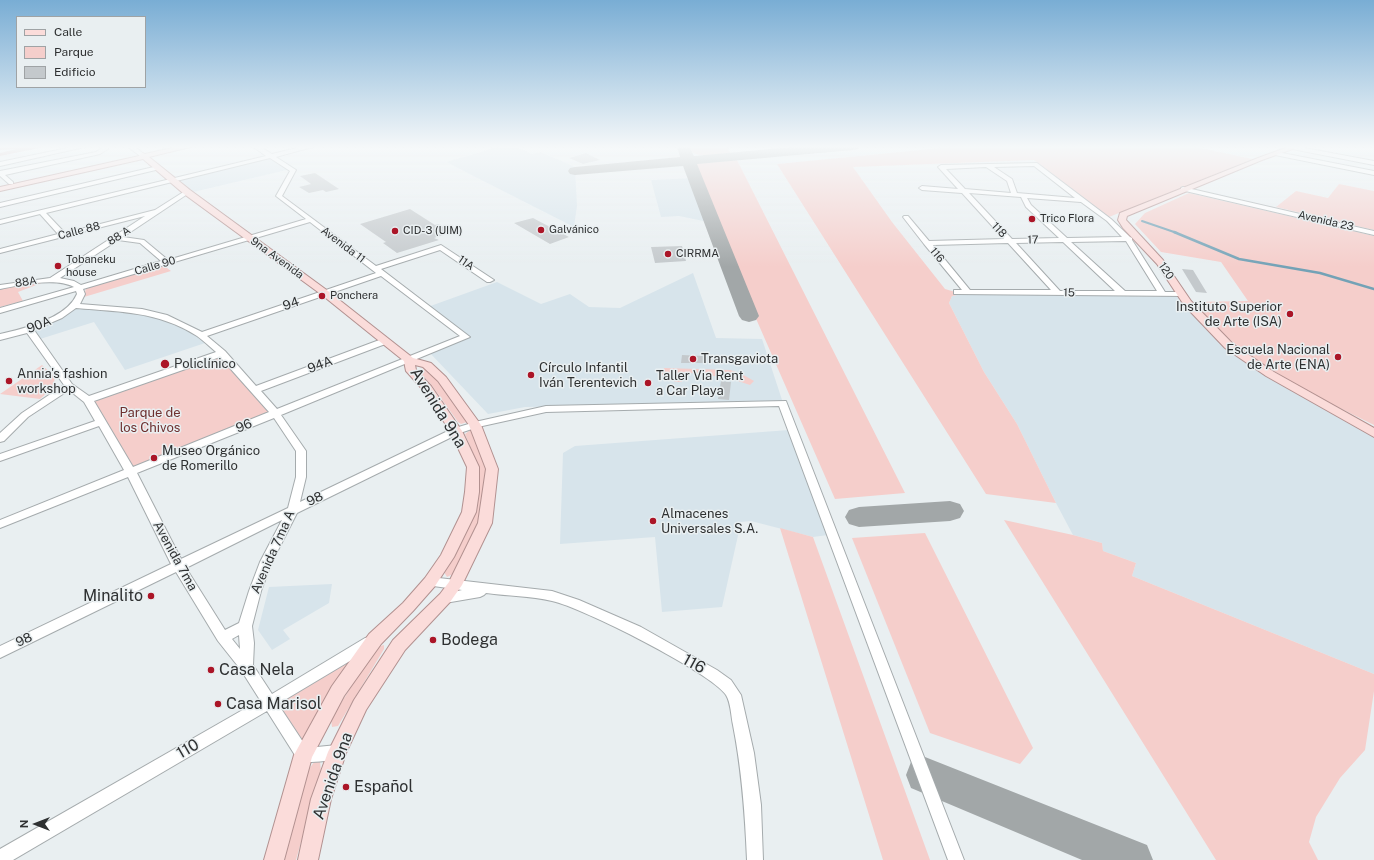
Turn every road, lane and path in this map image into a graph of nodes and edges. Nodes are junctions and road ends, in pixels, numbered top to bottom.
1 (81, 186) edge
2 (148, 186) edge
3 (180, 186) edge
4 (284, 186) edge
5 (958, 186) edge
6 (1012, 186) edge
7 (1065, 186) edge
8 (1190, 186) edge
9 (922, 188) dead end
10 (1183, 189) junction
11 (962, 190) junction
12 (187, 192) junction
13 (1014, 194) junction
14 (1023, 195) junction
15 (1083, 200) junction
16 (0, 205) edge
17 (158, 211) junction
18 (42, 212) junction
19 (906, 217) dead end
20 (310, 220) junction
21 (0, 222) edge
22 (1374, 233) edge
23 (64, 235) junction
24 (116, 238) junction
25 (250, 238) junction
26 (1128, 239) junction
27 (1139, 239) junction
28 (1066, 240) junction
29 (1009, 241) junction
30 (926, 243) junction
31 (441, 247) joint
32 (0, 251) edge
33 (166, 262) junction
34 (377, 271) junction
35 (52, 280) junction
36 (490, 280) dead end
37 (0, 287) edge
38 (79, 288) junction
39 (956, 292) dead end
40 (968, 292) junction
41 (1057, 292) junction
42 (325, 293) junction
43 (1122, 293) junction
44 (1162, 294) junction
45 (1181, 294) junction
46 (74, 306) junction
47 (0, 311) edge
48 (29, 329) junction
49 (201, 335) junction
50 (0, 337) edge
51 (466, 338) joint
52 (385, 341) junction
53 (222, 353) junction
54 (409, 360) junction
55 (69, 386) junction
56 (254, 390) junction
57 (88, 400) junction
58 (276, 414) junction
59 (100, 422) junction
60 (475, 424) junction
61 (456, 430) junction
62 (1372, 434) edge
63 (1, 435) edge
64 (0, 458) edge
65 (130, 472) junction
66 (293, 509) junction
67 (0, 524) edge
68 (180, 567) junction
69 (430, 582) junction
70 (455, 585) junction
71 (492, 590) junction
72 (445, 598) junction
73 (245, 626) junction
74 (223, 637) junction
75 (375, 639) junction
76 (0, 652) edge
77 (246, 666) junction
78 (270, 702) junction
79 (337, 752) junction
80 (303, 756) junction
81 (0, 858) edge
82 (274, 860) edge
83 (308, 860) edge
84 (755, 860) edge
85 (956, 860) edge

1 - 16 street
2 - 18 street
3 - 12 main road, 9na Avenida
4 - 20 street, Avenida 11
5 - 11 street, 118
6 - 13 street
7 - 15 street, 120
8 - 10 main road, 120
9 - 11 street
10 - 22 street, Avenida 23
10 - 27 main road, 120
11 - 13 street
11 - 29 street, 118
12 - 17 street, 88 A
12 - 25 main road, 9na Avenida
13 - 14 street
14 - 15 street
14 - 28 street
15 - 26 street, 120
17 - 23 street, Calle 88
17 - 24 street, 88 A
18 - 21 street
18 - 23 street
19 - 30 street, 116
20 - 25 street, Calle 90
20 - 34 street, Avenida 11
23 - 32 street, Calle 88
24 - 33 street
24 - 35 street, 88 A
25 - 33 street, Calle 90
25 - 42 main road, 9na Avenida
26 - 27 street, 17
26 - 28 street, 17
26 - 44 street, 120
27 - 45 main road, 120
28 - 29 street, 17
28 - 43 street
29 - 30 street, 17
29 - 41 street, 118
30 - 40 street, 116
31 - 34 street, 94
31 - 36 street, 11A
33 - 38 street, Calle 90
34 - 42 street, 94
34 - 51 street, Avenida 11
35 - 37 street, 88A
35 - 38 street, 88A
38 - 46 street
38 - 47 street, Calle 90
39 - 40 street, 15
40 - 41 street, 15
41 - 43 street, 15
42 - 49 street, 94
42 - 52 main road, 9na Avenida
43 - 44 street, 15
44 - 45 street, 15
45 - 62 main road, 120
46 - 48 street, 90A
46 - 49 street, Avenida 7ma A
48 - 50 street, 90A
48 - 55 street, Avenida 7ma
49 - 53 street, Avenida 7ma A
51 - 54 street, 96
52 - 54 main road, 9na Avenida
52 - 56 street, 94A
53 - 56 street, Avenida 7ma A
53 - 57 street
54 - 58 street, 96
54 - 60 main road, Avenida 9na
54 - 61 main road, Avenida 9na
55 - 57 street, Avenida 7ma
55 - 63 street
56 - 58 street, Avenida 7ma A
57 - 59 street, Avenida 7ma
58 - 65 street, 96
58 - 66 street, Avenida 7ma A
59 - 64 street
59 - 65 street, Avenida 7ma
60 - 61 street, 98
60 - 70 main road, Avenida 9na
60 - 85 street, 98
61 - 66 street, 98
61 - 69 main road, Avenida 9na
65 - 67 street, 96
65 - 68 street, Avenida 7ma
66 - 68 street, 98
66 - 73 street, Avenida 7ma A
68 - 74 street, Avenida 7ma
68 - 76 street, 98
69 - 70 street, 116
69 - 75 main road, Avenida 9na
70 - 71 street, 116
70 - 72 main road, Avenida 9na
71 - 72 street, 116
71 - 84 street, 116
72 - 79 main road, Avenida 9na
73 - 74 street
73 - 77 street
74 - 77 street, Avenida 7ma
75 - 78 street, 110
75 - 80 main road, Avenida 9na
77 - 78 street, Avenida 7ma
78 - 80 street, Avenida 7ma
78 - 81 street, 110
79 - 80 street
79 - 83 main road, Avenida 9na
80 - 82 main road, Avenida 9na

